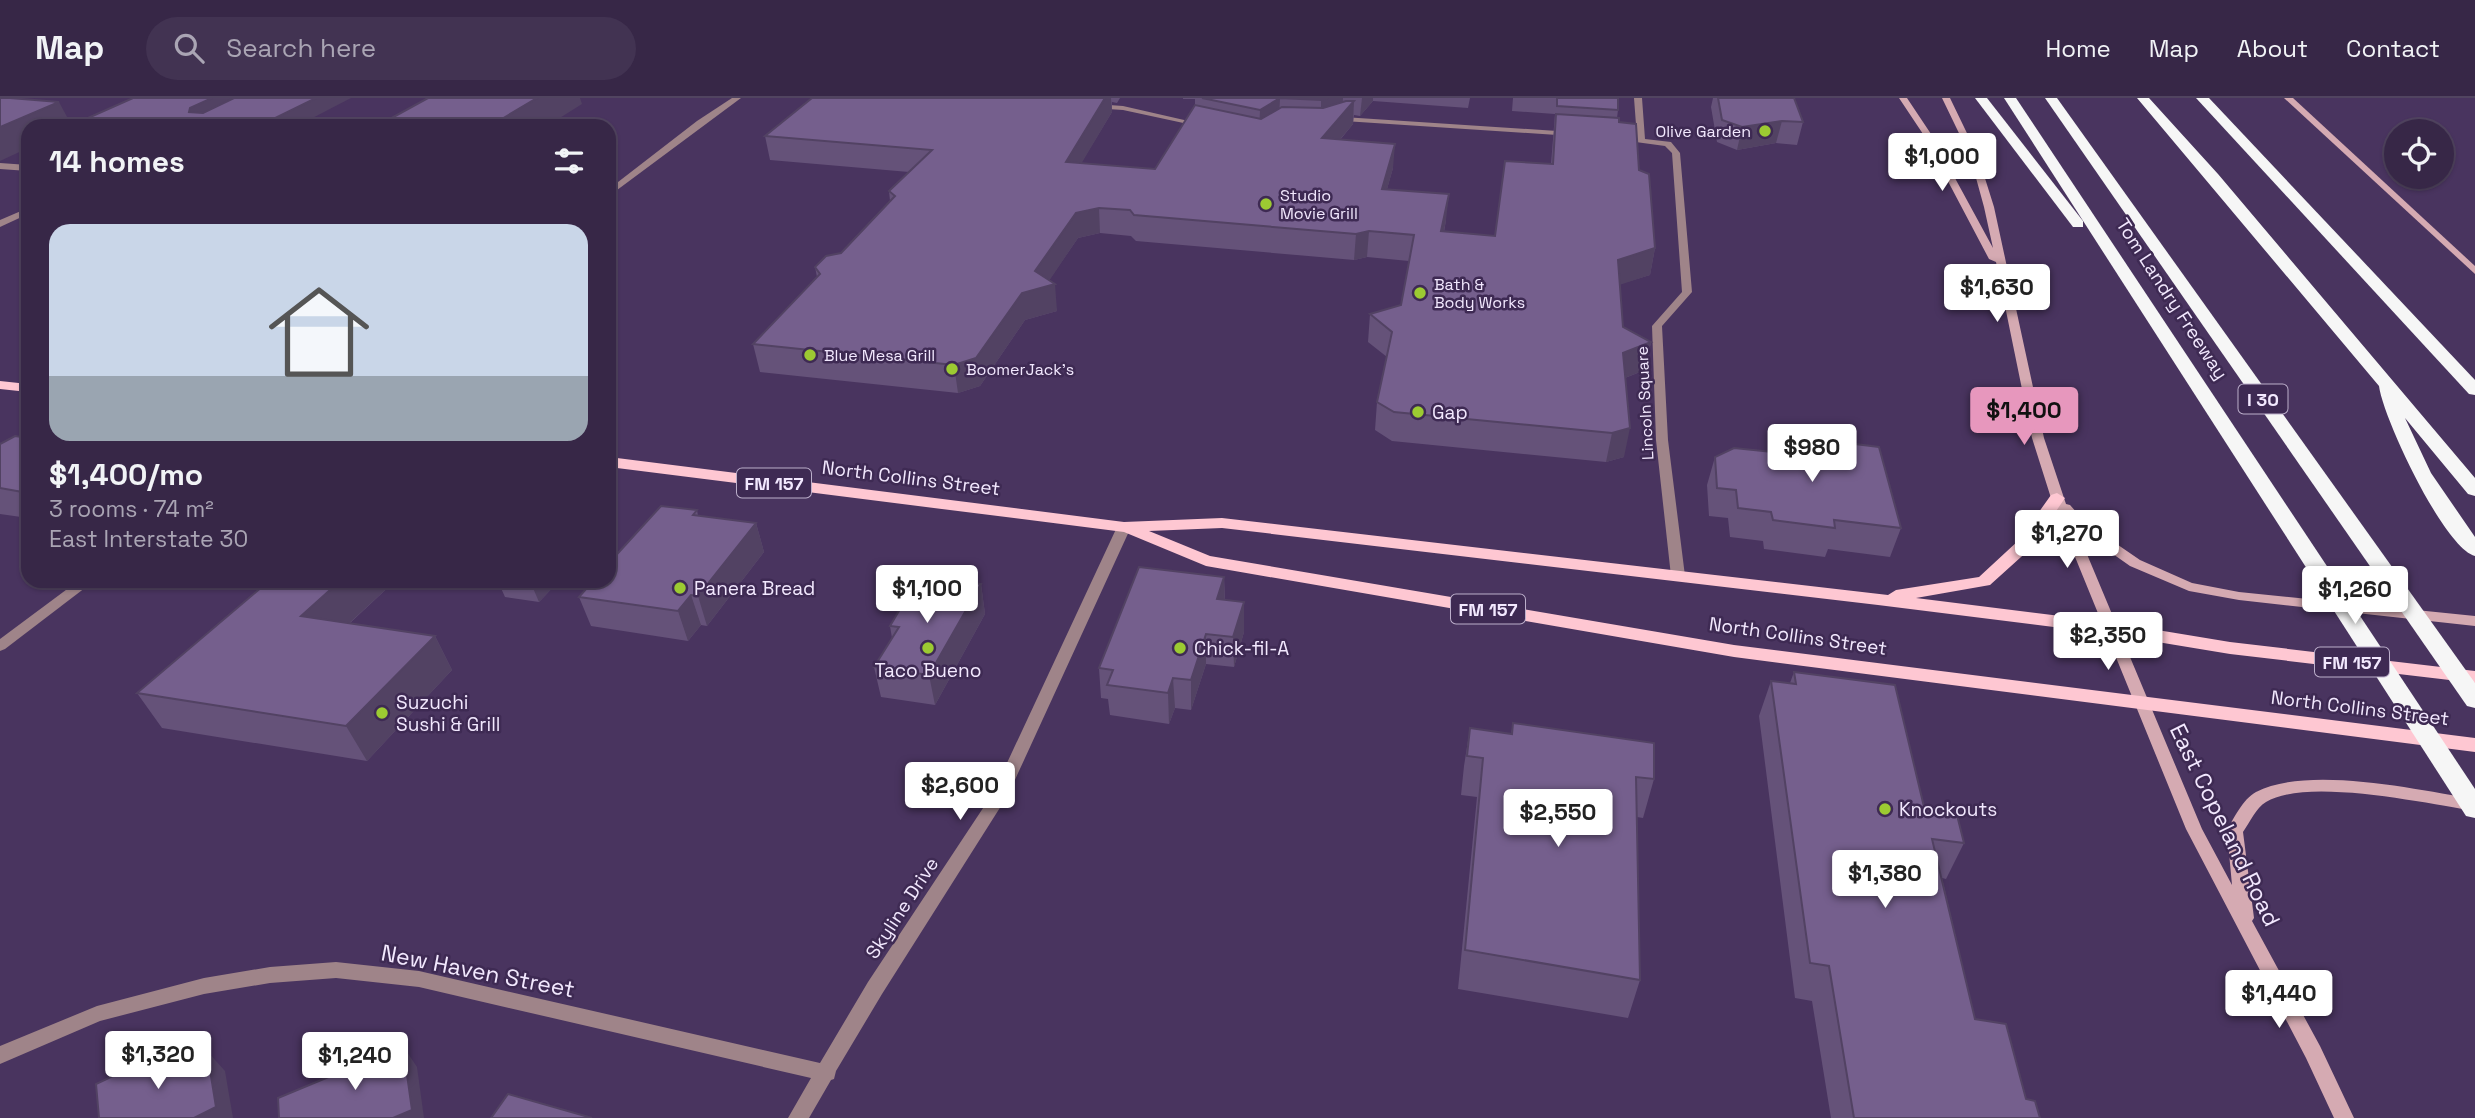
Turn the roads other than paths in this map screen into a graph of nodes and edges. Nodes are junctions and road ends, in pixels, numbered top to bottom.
1 (737, 98) edge
2 (1639, 98) edge
3 (1903, 98) edge
4 (1946, 98) edge
5 (1981, 98) edge
6 (2010, 98) edge
7 (2051, 98) edge
8 (2143, 98) edge
9 (2202, 98) edge
10 (2288, 98) edge
11 (1081, 105) edge
12 (1208, 127) edge
13 (1322, 127) edge
14 (1587, 135) edge
15 (1614, 137) edge
16 (1641, 139) junction
17 (0, 166) edge
18 (21, 168) edge
19 (616, 189) edge
20 (21, 214) edge
21 (0, 224) edge
22 (2475, 271) edge
23 (2003, 276) junction
24 (2387, 384) junction
25 (0, 385) edge
26 (21, 387) edge
27 (2475, 390) edge
28 (2207, 396) junction
29 (616, 463) edge
30 (2475, 489) edge
31 (2057, 498) junction
32 (1124, 527) junction
33 (2475, 551) edge
34 (1678, 576) junction
35 (78, 588) edge
36 (1878, 599) junction
37 (2475, 621) edge
38 (2109, 628) junction
39 (0, 646) edge
40 (2475, 677) edge
41 (2475, 700) edge
42 (2140, 703) junction
43 (2475, 745) edge
44 (2475, 807) edge
45 (2246, 926) junction
46 (0, 1055) edge
47 (827, 1073) junction
48 (798, 1118) edge
49 (2344, 1118) edge

1 - 19 street
2 - 16 street
3 - 23 main road
4 - 23 main road
5 - 28 highway
6 - 28 highway, Tom Landry Freeway / I 30
7 - 41 highway, I 30
8 - 24 highway
9 - 27 highway
10 - 22 main road
11 - 12 street
13 - 14 street
15 - 16 street, Lincoln Square
16 - 34 street, Lincoln Square
17 - 18 street
20 - 21 street
23 - 31 main road, East Copeland Road
24 - 30 highway
24 - 33 highway
25 - 26 main road
28 - 44 highway, Tom Landry Freeway / I 30
29 - 32 main road, North Collins Street / FM 157
31 - 36 main road
31 - 37 main road
31 - 38 main road, East Copeland Road
32 - 34 main road, North Collins Street / FM 157
32 - 42 main road, North Collins Street / FM 157
32 - 47 street, Skyline Drive
34 - 36 main road, North Collins Street / FM 157
35 - 39 street
36 - 38 main road, North Collins Street / FM 157
38 - 40 main road, North Collins Street / FM 157
38 - 42 main road, East Copeland Road
42 - 43 main road, North Collins Street / FM 157
42 - 45 main road, East Copeland Road
44 - 45 main road
45 - 49 main road, East Copeland Road
46 - 47 street, New Haven Street
47 - 48 street, Skyline Drive

